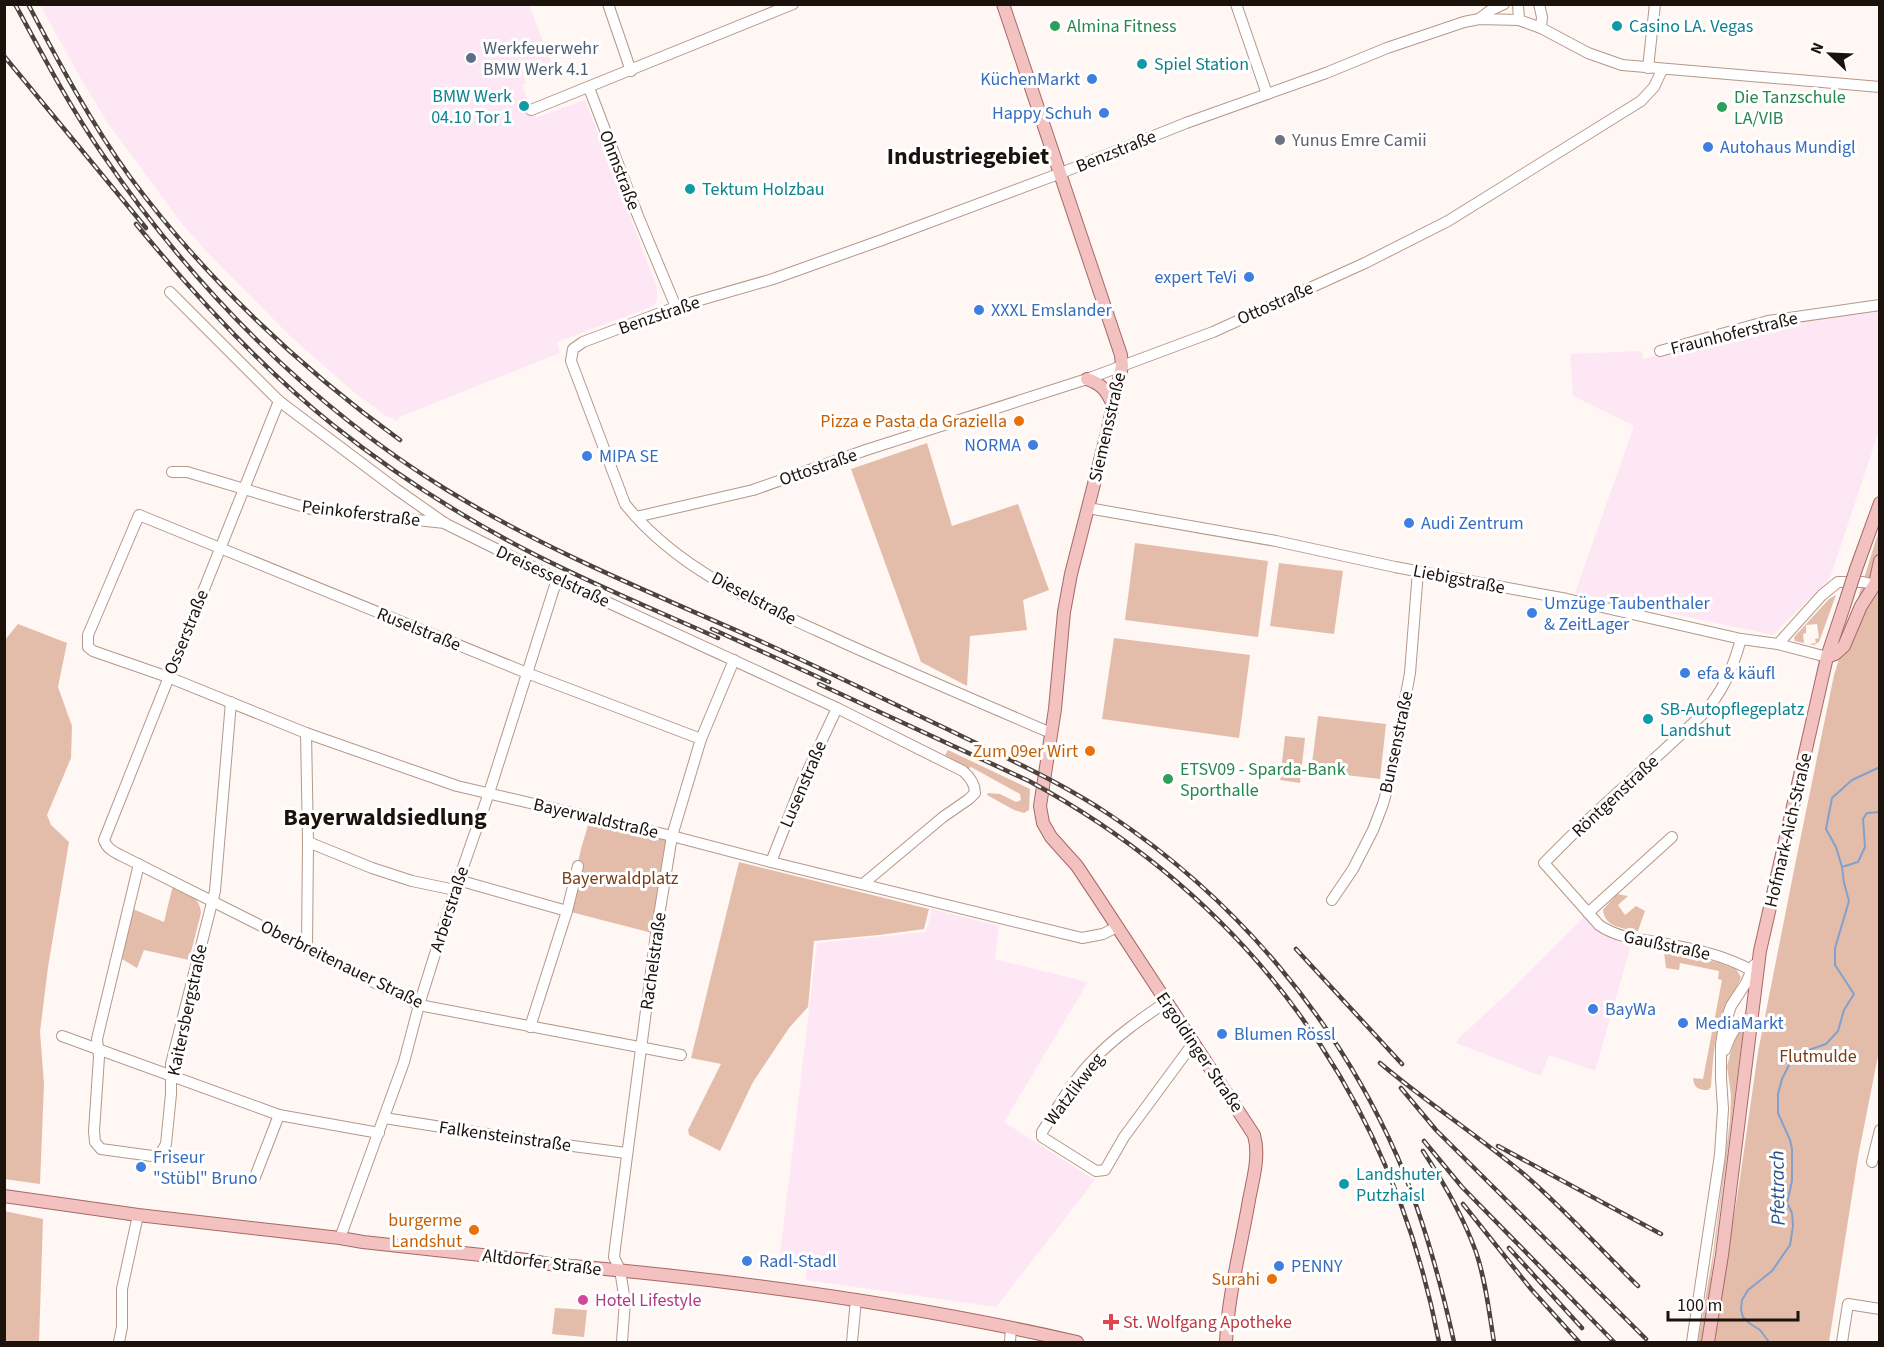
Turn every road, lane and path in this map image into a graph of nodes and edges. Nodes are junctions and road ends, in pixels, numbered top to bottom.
1 (608, 4) edge
2 (792, 4) edge
3 (1003, 4) edge
4 (1236, 4) edge
5 (1504, 4) edge
6 (1518, 4) edge
7 (1539, 4) edge
8 (1655, 4) edge
9 (1479, 19) junction
10 (1519, 20) junction
11 (1541, 28) junction
12 (1648, 69) junction
13 (1662, 70) junction
14 (631, 71) junction
15 (1880, 87) edge
16 (589, 88) junction
17 (1267, 94) junction
18 (531, 110) dead end
19 (1061, 173) junction
20 (170, 292) dead end
21 (1880, 305) edge
22 (676, 307) junction
23 (573, 349) joint
24 (1660, 351) dead end
25 (1122, 366) junction
26 (1087, 379) junction
27 (279, 401) junction
28 (1113, 405) junction
29 (172, 472) dead end
30 (243, 490) junction
31 (1880, 503) edge
32 (1088, 508) junction
33 (636, 517) junction
34 (446, 524) junction
35 (220, 548) junction
36 (1880, 561) edge
37 (1418, 571) junction
38 (557, 579) junction
39 (1877, 585) edge
40 (1742, 639) junction
41 (1778, 644) junction
42 (88, 647) joint
43 (1827, 657) junction
44 (734, 660) junction
45 (527, 673) junction
46 (168, 677) junction
47 (231, 702) junction
48 (837, 708) junction
49 (306, 733) junction
50 (1051, 733) junction
51 (701, 739) junction
52 (1042, 791) joint
53 (489, 793) junction
54 (672, 836) junction
55 (1672, 837) dead end
56 (308, 842) junction
57 (122, 856) joint
58 (771, 862) junction
59 (1544, 863) joint
60 (139, 864) junction
61 (578, 866) dead end
62 (863, 884) junction
63 (457, 885) junction
64 (212, 900) junction
65 (1332, 900) dead end
66 (567, 911) junction
67 (1588, 913) junction
68 (1117, 927) junction
69 (307, 948) junction
70 (1760, 951) junction
71 (1751, 970) junction
72 (1166, 1002) junction
73 (419, 1005) junction
74 (1751, 1018) junction
75 (530, 1026) junction
76 (62, 1036) dead end
77 (1194, 1042) junction
78 (98, 1048) junction
79 (640, 1048) junction
80 (681, 1055) dead end
81 (1721, 1059) junction
82 (171, 1075) junction
83 (279, 1115) junction
84 (384, 1118) junction
85 (1880, 1130) edge
86 (379, 1133) junction
87 (627, 1153) junction
88 (1872, 1162) dead end
89 (255, 1177) dead end
90 (4, 1196) edge
91 (138, 1215) junction
92 (340, 1238) junction
93 (620, 1270) junction
94 (856, 1299) junction
95 (1880, 1309) edge
96 (1011, 1328) junction
97 (119, 1342) edge
98 (622, 1342) edge
99 (852, 1342) edge
100 (1010, 1342) edge
101 (1077, 1342) edge
102 (1226, 1342) edge
103 (1692, 1342) edge
104 (1708, 1342) edge
105 (1842, 1342) edge

1 - 14 street
2 - 14 street
3 - 19 main road, Siemensstraße
4 - 17 street
5 - 9 street
6 - 10 street
7 - 11 street
8 - 12 street
9 - 10 street, Benzstraße
9 - 17 street, Benzstraße
10 - 11 street, Benzstraße
11 - 12 street, Benzstraße
12 - 13 street, Benzstraße
13 - 15 street
13 - 25 street, Ottostraße
14 - 16 street
16 - 18 street
16 - 22 street, Ohmstraße
17 - 19 street, Benzstraße
19 - 22 street, Benzstraße
19 - 25 main road, Siemensstraße
20 - 27 street, Dreisesselstraße
21 - 24 street, Fraunhoferstraße
22 - 23 street, Benzstraße
23 - 33 street, Dieselstraße
25 - 26 street, Ottostraße
25 - 28 main road, Siemensstraße
26 - 28 main road
26 - 33 street, Ottostraße
27 - 30 street, Osserstraße
27 - 34 street, Dreisesselstraße
28 - 32 main road, Siemensstraße
29 - 30 street, Peinkoferstraße
30 - 34 street, Peinkoferstraße
30 - 35 street, Osserstraße
31 - 43 main road, Hofmark-Aich-Straße, bridge
32 - 37 street, Liebigstraße
32 - 50 main road, Siemensstraße
33 - 50 street, Dieselstraße
34 - 38 street, Dreisesselstraße
35 - 42 street, Ruselstraße
35 - 45 street, Ruselstraße
35 - 46 street, Osserstraße
36 - 39 main road
37 - 40 street, Liebigstraße
37 - 65 street, Bunsenstraße
38 - 44 street, Dreisesselstraße
38 - 45 street, Arberstraße
39 - 41 street
39 - 43 main road
40 - 41 street, Liebigstraße
40 - 59 street, Röntgenstraße
41 - 43 street, Liebigstraße
42 - 46 street, Bayerwaldstraße
43 - 70 main road, Hofmark-Aich-Straße
44 - 48 street, Dreisesselstraße
44 - 51 street, Rachelstraße
45 - 51 street, Ruselstraße
45 - 53 street, Arberstraße
46 - 47 street, Bayerwaldstraße
46 - 57 street, Osserstraße
47 - 49 street, Bayerwaldstraße
47 - 64 street, Kaitersbergstraße
48 - 58 street, Lusenstraße
48 - 62 street, Dreisesselstraße
49 - 53 street, Bayerwaldstraße
49 - 56 street
50 - 52 main road, Siemensstraße
51 - 54 street, Rachelstraße
52 - 68 main road, Ergoldinger Straße
53 - 54 street, Bayerwaldstraße
53 - 63 street, Arberstraße
54 - 58 street, Bayerwaldstraße
54 - 79 street, Rachelstraße
55 - 67 street
56 - 63 street
56 - 69 street
57 - 60 street, Oberbreitenauer Straße
58 - 62 street, Bayerwaldstraße
59 - 67 street, Gaußstraße
60 - 64 street, Oberbreitenauer Straße
60 - 78 street
61 - 66 street
62 - 68 street, Bayerwaldstraße
63 - 66 street
63 - 73 street, Arberstraße
64 - 69 street, Oberbreitenauer Straße
64 - 82 street, Kaitersbergstraße
66 - 75 street
67 - 71 street, Gaußstraße
68 - 72 main road, Ergoldinger Straße
69 - 73 street, Oberbreitenauer Straße
70 - 71 street, Hofmark-Aich-Straße
70 - 74 main road, Hofmark-Aich-Straße
71 - 81 street, Hofmark-Aich-Straße
72 - 77 main road, Ergoldinger Straße
72 - 77 street, Watzlikweg
73 - 75 street, Oberbreitenauer Straße
73 - 84 street, Arberstraße
74 - 81 street, Hofmark-Aich-Straße
74 - 104 main road, Hofmark-Aich-Straße
75 - 79 street, Oberbreitenauer Straße
76 - 78 street
77 - 102 main road, Ergoldinger Straße
78 - 82 street
78 - 82 street, Kaitersbergstraße
79 - 80 street, Oberbreitenauer Straße
79 - 87 street, Rachelstraße
81 - 103 street, Hofmark-Aich-Straße
82 - 83 street
83 - 86 street
83 - 89 street
84 - 86 street, Arberstraße
84 - 87 street, Falkensteinstraße
85 - 88 street
86 - 92 street, Arberstraße
87 - 93 street, Rachelstraße
90 - 91 main road, Altdorfer Straße
91 - 92 main road, Altdorfer Straße
91 - 97 street
92 - 93 main road, Altdorfer Straße
93 - 94 main road, Altdorfer Straße
93 - 98 street, Rachelstraße
94 - 96 main road, Altdorfer Straße
94 - 99 street
95 - 105 street
96 - 100 street
96 - 101 main road, Altdorfer Straße

